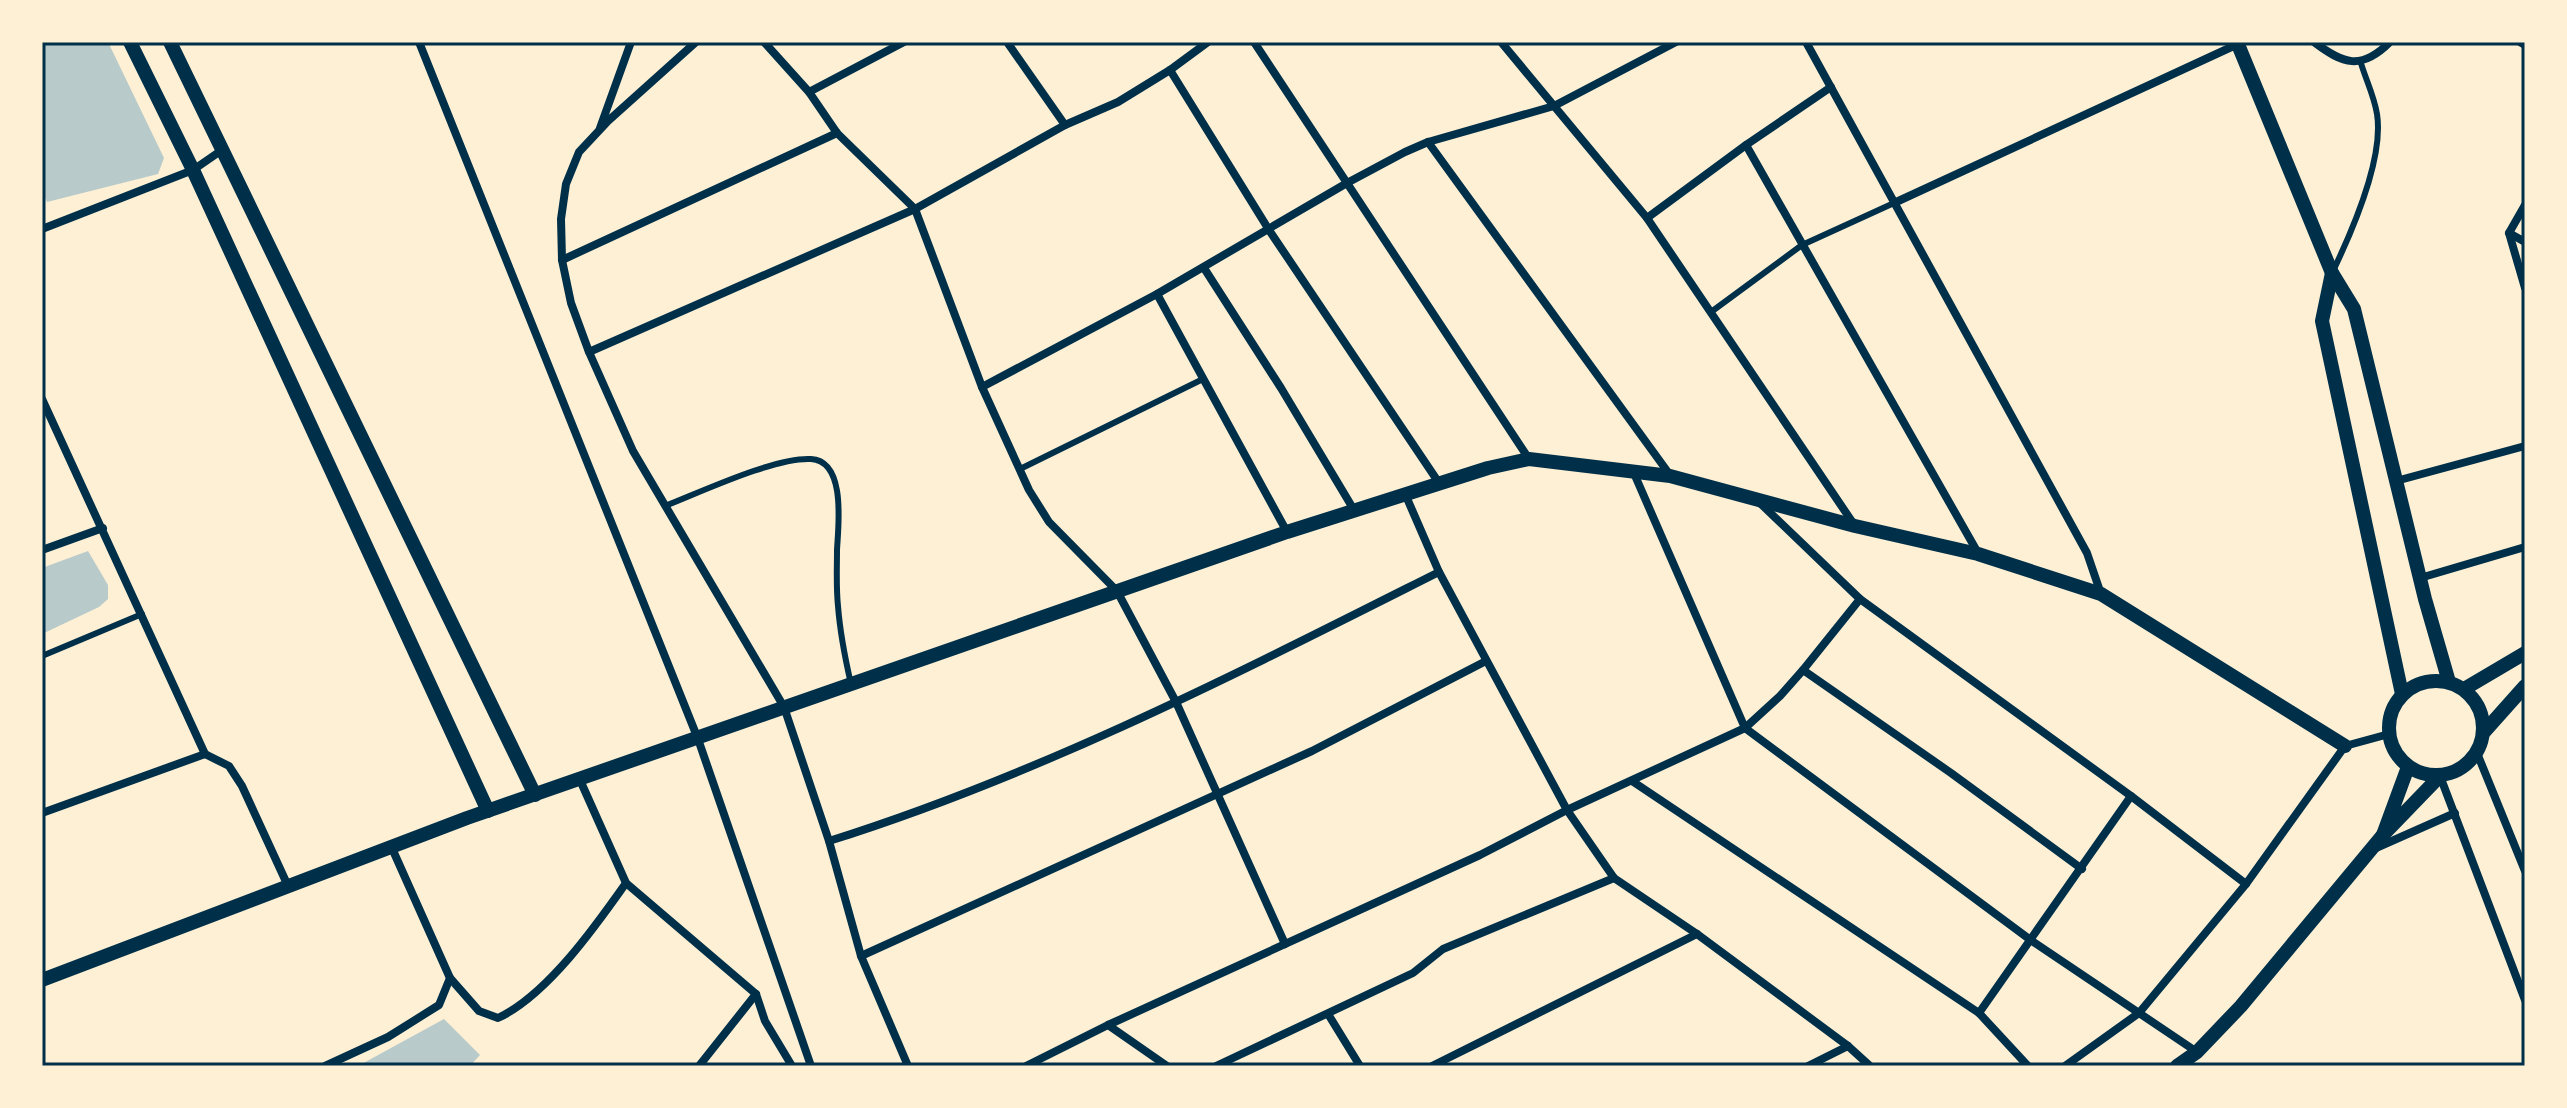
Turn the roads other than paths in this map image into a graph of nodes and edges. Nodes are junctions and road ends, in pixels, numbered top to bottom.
1 (130, 42) edge
2 (170, 42) edge
3 (419, 42) edge
4 (631, 42) edge
5 (696, 42) edge
6 (764, 42) edge
7 (904, 42) edge
8 (1007, 42) edge
9 (1208, 42) edge
10 (1254, 42) edge
11 (1501, 42) edge
12 (1676, 42) edge
13 (1806, 42) edge
14 (2314, 42) edge
15 (2390, 42) edge
16 (2238, 43) edge
17 (1194, 46) edge
18 (2360, 60) junction
19 (1170, 70) junction
20 (1831, 87) junction
21 (809, 92) junction
22 (1554, 106) junction
23 (1065, 125) junction
24 (598, 131) junction
25 (837, 133) junction
26 (1428, 142) junction
27 (1746, 145) junction
28 (222, 150) junction
29 (193, 170) junction
30 (1347, 183) junction
31 (1894, 203) junction
32 (2525, 205) edge
33 (915, 209) junction
34 (1647, 218) junction
35 (42, 229) edge
36 (1269, 230) junction
37 (2509, 233) junction
38 (2525, 242) edge
39 (1802, 245) junction
40 (562, 260) junction
41 (1204, 268) junction
42 (2332, 273) junction
43 (2525, 288) edge
44 (1157, 294) junction
45 (1711, 312) junction
46 (589, 352) junction
47 (1203, 379) junction
48 (982, 387) junction
49 (42, 399) edge
50 (2525, 446) edge
51 (1529, 459) junction
52 (1020, 469) junction
53 (1633, 471) junction
54 (1670, 476) junction
55 (2396, 481) junction
56 (1439, 483) junction
57 (1406, 496) junction
58 (1756, 500) junction
59 (665, 506) junction
60 (1354, 510) junction
61 (1855, 526) junction
62 (103, 528) junction
63 (1287, 532) junction
64 (2525, 547) edge
65 (42, 550) edge
66 (1978, 554) junction
67 (1439, 572) junction
68 (2420, 578) junction
69 (1117, 591) junction
70 (2101, 594) junction
71 (1860, 599) junction
72 (142, 614) junction
73 (2525, 653) edge
74 (42, 656) edge
75 (1486, 661) junction
76 (1803, 670) junction
77 (2449, 682) junction
78 (851, 684) junction
79 (2525, 686) edge
80 (2464, 689) junction
81 (2402, 694) junction
82 (1176, 702) junction
83 (784, 707) junction
84 (1745, 728) junction
85 (2484, 732) junction
86 (2389, 734) junction
87 (698, 739) junction
88 (2345, 746) junction
89 (2477, 753) junction
90 (205, 754) junction
91 (2408, 767) junction
92 (2440, 776) junction
93 (580, 780) junction
94 (1632, 781) junction
95 (1218, 792) junction
96 (535, 795) junction
97 (2131, 796) junction
98 (1567, 810) junction
99 (488, 811) junction
100 (42, 813) edge
101 (2455, 813) junction
102 (2383, 835) junction
103 (829, 841) junction
104 (391, 846) junction
105 (2368, 852) junction
106 (2082, 869) junction
107 (2525, 871) edge
108 (1614, 878) junction
109 (626, 883) junction
110 (2246, 884) junction
111 (288, 886) junction
112 (1697, 934) junction
113 (2032, 941) junction
114 (1285, 944) junction
115 (861, 956) junction
116 (450, 978) junction
117 (42, 980) edge
118 (756, 994) junction
119 (2525, 1000) edge
120 (1979, 1013) junction
121 (2139, 1013) junction
122 (1328, 1014) junction
123 (1108, 1025) junction
124 (1848, 1046) junction
125 (2197, 1052) junction
126 (325, 1066) edge
127 (699, 1066) edge
128 (792, 1066) edge
129 (811, 1066) edge
130 (908, 1066) edge
131 (1026, 1066) edge
132 (1167, 1066) edge
133 (1216, 1066) edge
134 (1360, 1066) edge
135 (1432, 1066) edge
136 (1808, 1066) edge
137 (1870, 1066) edge
138 (2028, 1066) edge
139 (2065, 1066) edge
140 (2177, 1066) edge

1 - 29 street
2 - 28 street
3 - 87 street
4 - 24 street
5 - 24 street
6 - 21 street
7 - 21 street
8 - 23 street
9 - 17 street
10 - 30 street
11 - 22 street
12 - 22 street
13 - 20 street
14 - 18 street
15 - 18 street
16 - 31 street
16 - 42 street
17 - 19 street
18 - 42 lane
19 - 23 street
19 - 36 street
20 - 27 street
20 - 31 street
21 - 25 street
22 - 26 street
22 - 34 street
23 - 33 street
24 - 40 street
25 - 33 street
25 - 40 street
26 - 30 street
26 - 54 street
27 - 34 street
27 - 39 street
28 - 29 street
28 - 96 street
29 - 35 street
29 - 99 street
30 - 36 street
30 - 51 street
31 - 39 lane
31 - 70 street
32 - 37 street
33 - 46 street
33 - 48 street
34 - 45 street
36 - 41 street
36 - 56 street
37 - 38 street
37 - 43 street
39 - 45 lane
39 - 66 street
40 - 46 street
41 - 44 street
41 - 60 street
42 - 55 street
42 - 81 street
44 - 47 street
44 - 48 street
45 - 61 street
46 - 59 street
47 - 52 lane
47 - 63 street
48 - 52 street
49 - 62 street
50 - 55 street
51 - 53 street
51 - 56 street
52 - 69 street
53 - 54 street
53 - 84 street
54 - 58 street
55 - 68 street
56 - 57 street
57 - 60 street
57 - 67 street
58 - 61 street
58 - 71 street
59 - 78 lane
59 - 83 street
60 - 63 street
61 - 66 street
62 - 65 street
62 - 72 street
63 - 69 street
64 - 68 street
66 - 70 street
67 - 75 street
67 - 82 street
68 - 77 street
69 - 78 street
69 - 82 street
70 - 88 street
71 - 76 street
71 - 97 street
72 - 74 lane
72 - 90 street
73 - 80 street
75 - 95 street
75 - 98 street
76 - 84 street
76 - 106 street
77 - 80 street
77 - 81 street
78 - 83 street
79 - 85 street
80 - 85 street
81 - 86 street
82 - 95 street
82 - 103 street
83 - 87 street
83 - 103 street
84 - 94 street
84 - 113 street
85 - 89 street
86 - 88 street
86 - 91 street
87 - 93 street
87 - 129 street
88 - 110 street
89 - 92 street
89 - 107 street
90 - 100 street
90 - 111 street
91 - 92 street
91 - 102 street
92 - 101 street
92 - 102 street
93 - 96 street
93 - 109 street
94 - 98 street
94 - 120 street
95 - 114 street
95 - 115 street
96 - 99 street
97 - 106 street
97 - 110 street
98 - 108 street
98 - 114 street
99 - 104 street
101 - 105 street
101 - 119 street
102 - 105 street
103 - 115 street
104 - 111 street
104 - 116 street
105 - 125 street
106 - 113 street
108 - 112 street
108 - 122 street
109 - 116 street
109 - 118 street
110 - 121 street
111 - 117 street
112 - 124 street
112 - 135 street
113 - 120 street
113 - 121 street
114 - 123 street
115 - 130 street
116 - 126 street
118 - 127 street
118 - 128 street
120 - 138 street
121 - 125 street
121 - 139 street
122 - 133 street
122 - 134 street
123 - 131 street
123 - 132 street
124 - 136 street
124 - 137 street
125 - 140 street

